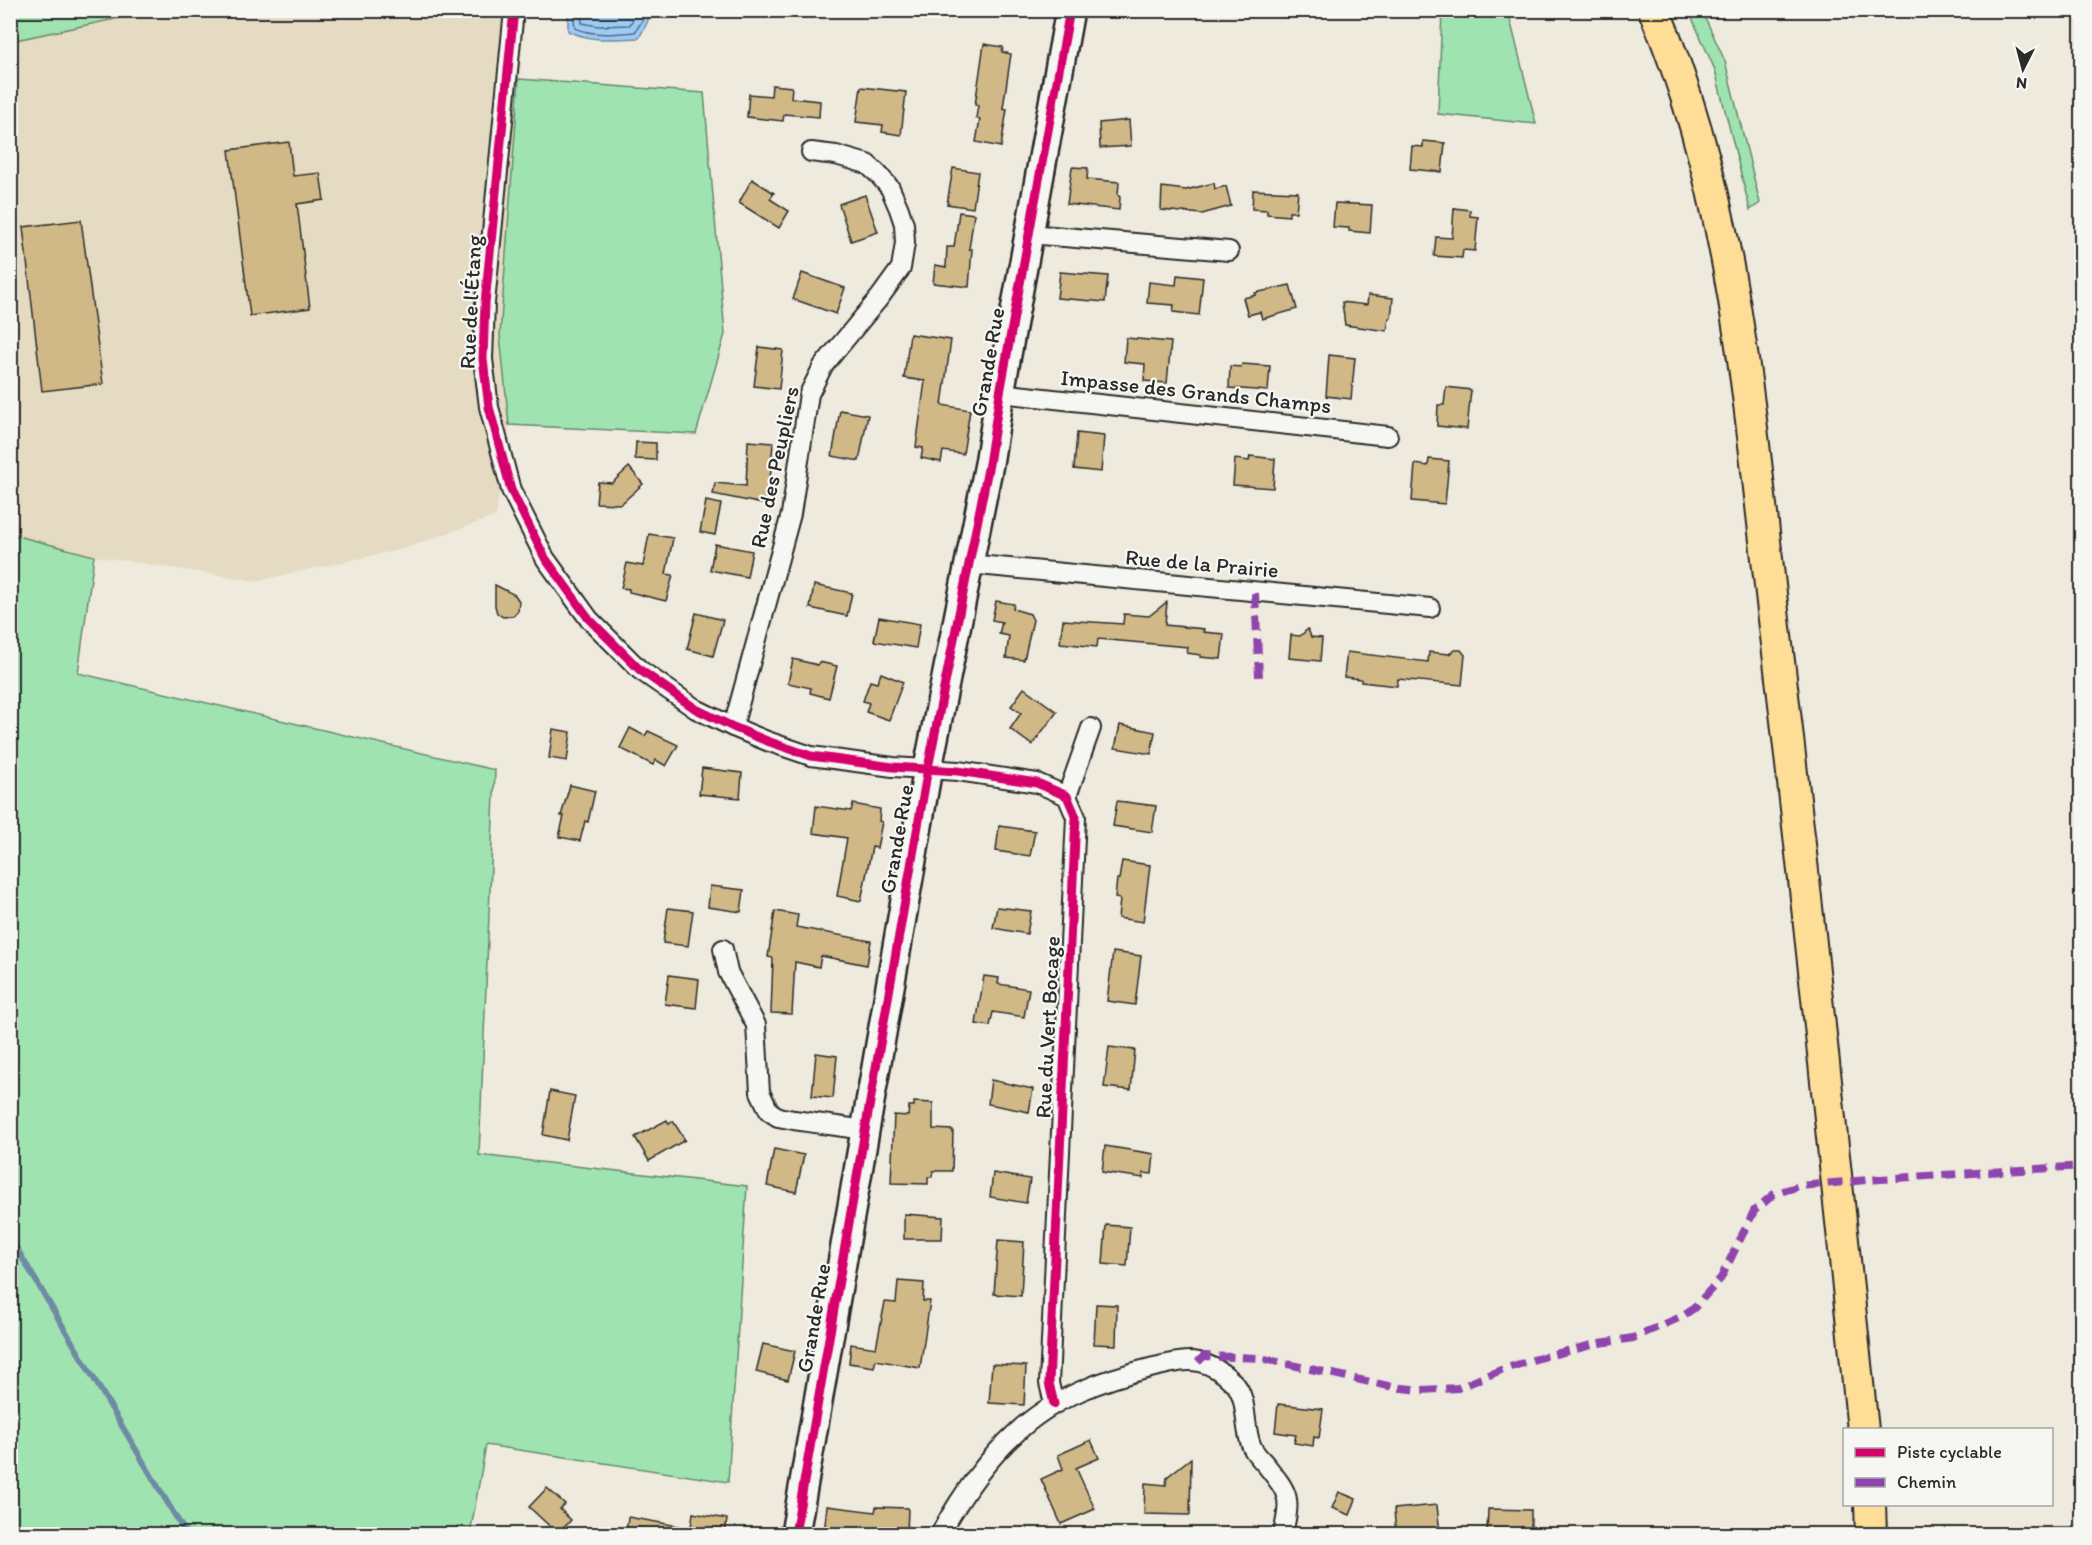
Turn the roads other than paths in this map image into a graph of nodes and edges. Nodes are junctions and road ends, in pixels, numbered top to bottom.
1 (513, 10) edge
2 (1070, 10) edge
3 (1654, 10) edge
4 (811, 152) dead end
5 (1029, 234) junction
6 (1228, 251) dead end
7 (1000, 393) junction
8 (1388, 436) dead end
9 (969, 564) junction
10 (1430, 608) dead end
11 (733, 727) junction
12 (1091, 728) dead end
13 (928, 768) junction
14 (1067, 796) junction
15 (723, 950) dead end
16 (865, 1130) junction
17 (1054, 1404) junction
18 (1863, 1428) edge
19 (1870, 1506) edge
20 (795, 1534) edge
21 (940, 1534) edge
22 (1283, 1534) edge
23 (1871, 1534) edge

1 - 11 street, Rue de l'Étang
2 - 5 street, Grande Rue
3 - 18 main road
4 - 11 street, Rue des Peupliers
5 - 6 street
5 - 7 street, Grande Rue
7 - 8 street, Impasse des Grands Champs
7 - 9 street, Grande Rue
9 - 10 street, Rue de la Prairie
9 - 13 street, Grande Rue
11 - 13 street, Rue de l'Étang
12 - 14 street
13 - 14 street
13 - 16 street, Grande Rue
14 - 17 street, Rue du Vert Bocage
15 - 16 street
16 - 20 street, Grande Rue
17 - 21 street
17 - 22 street
19 - 23 main road

